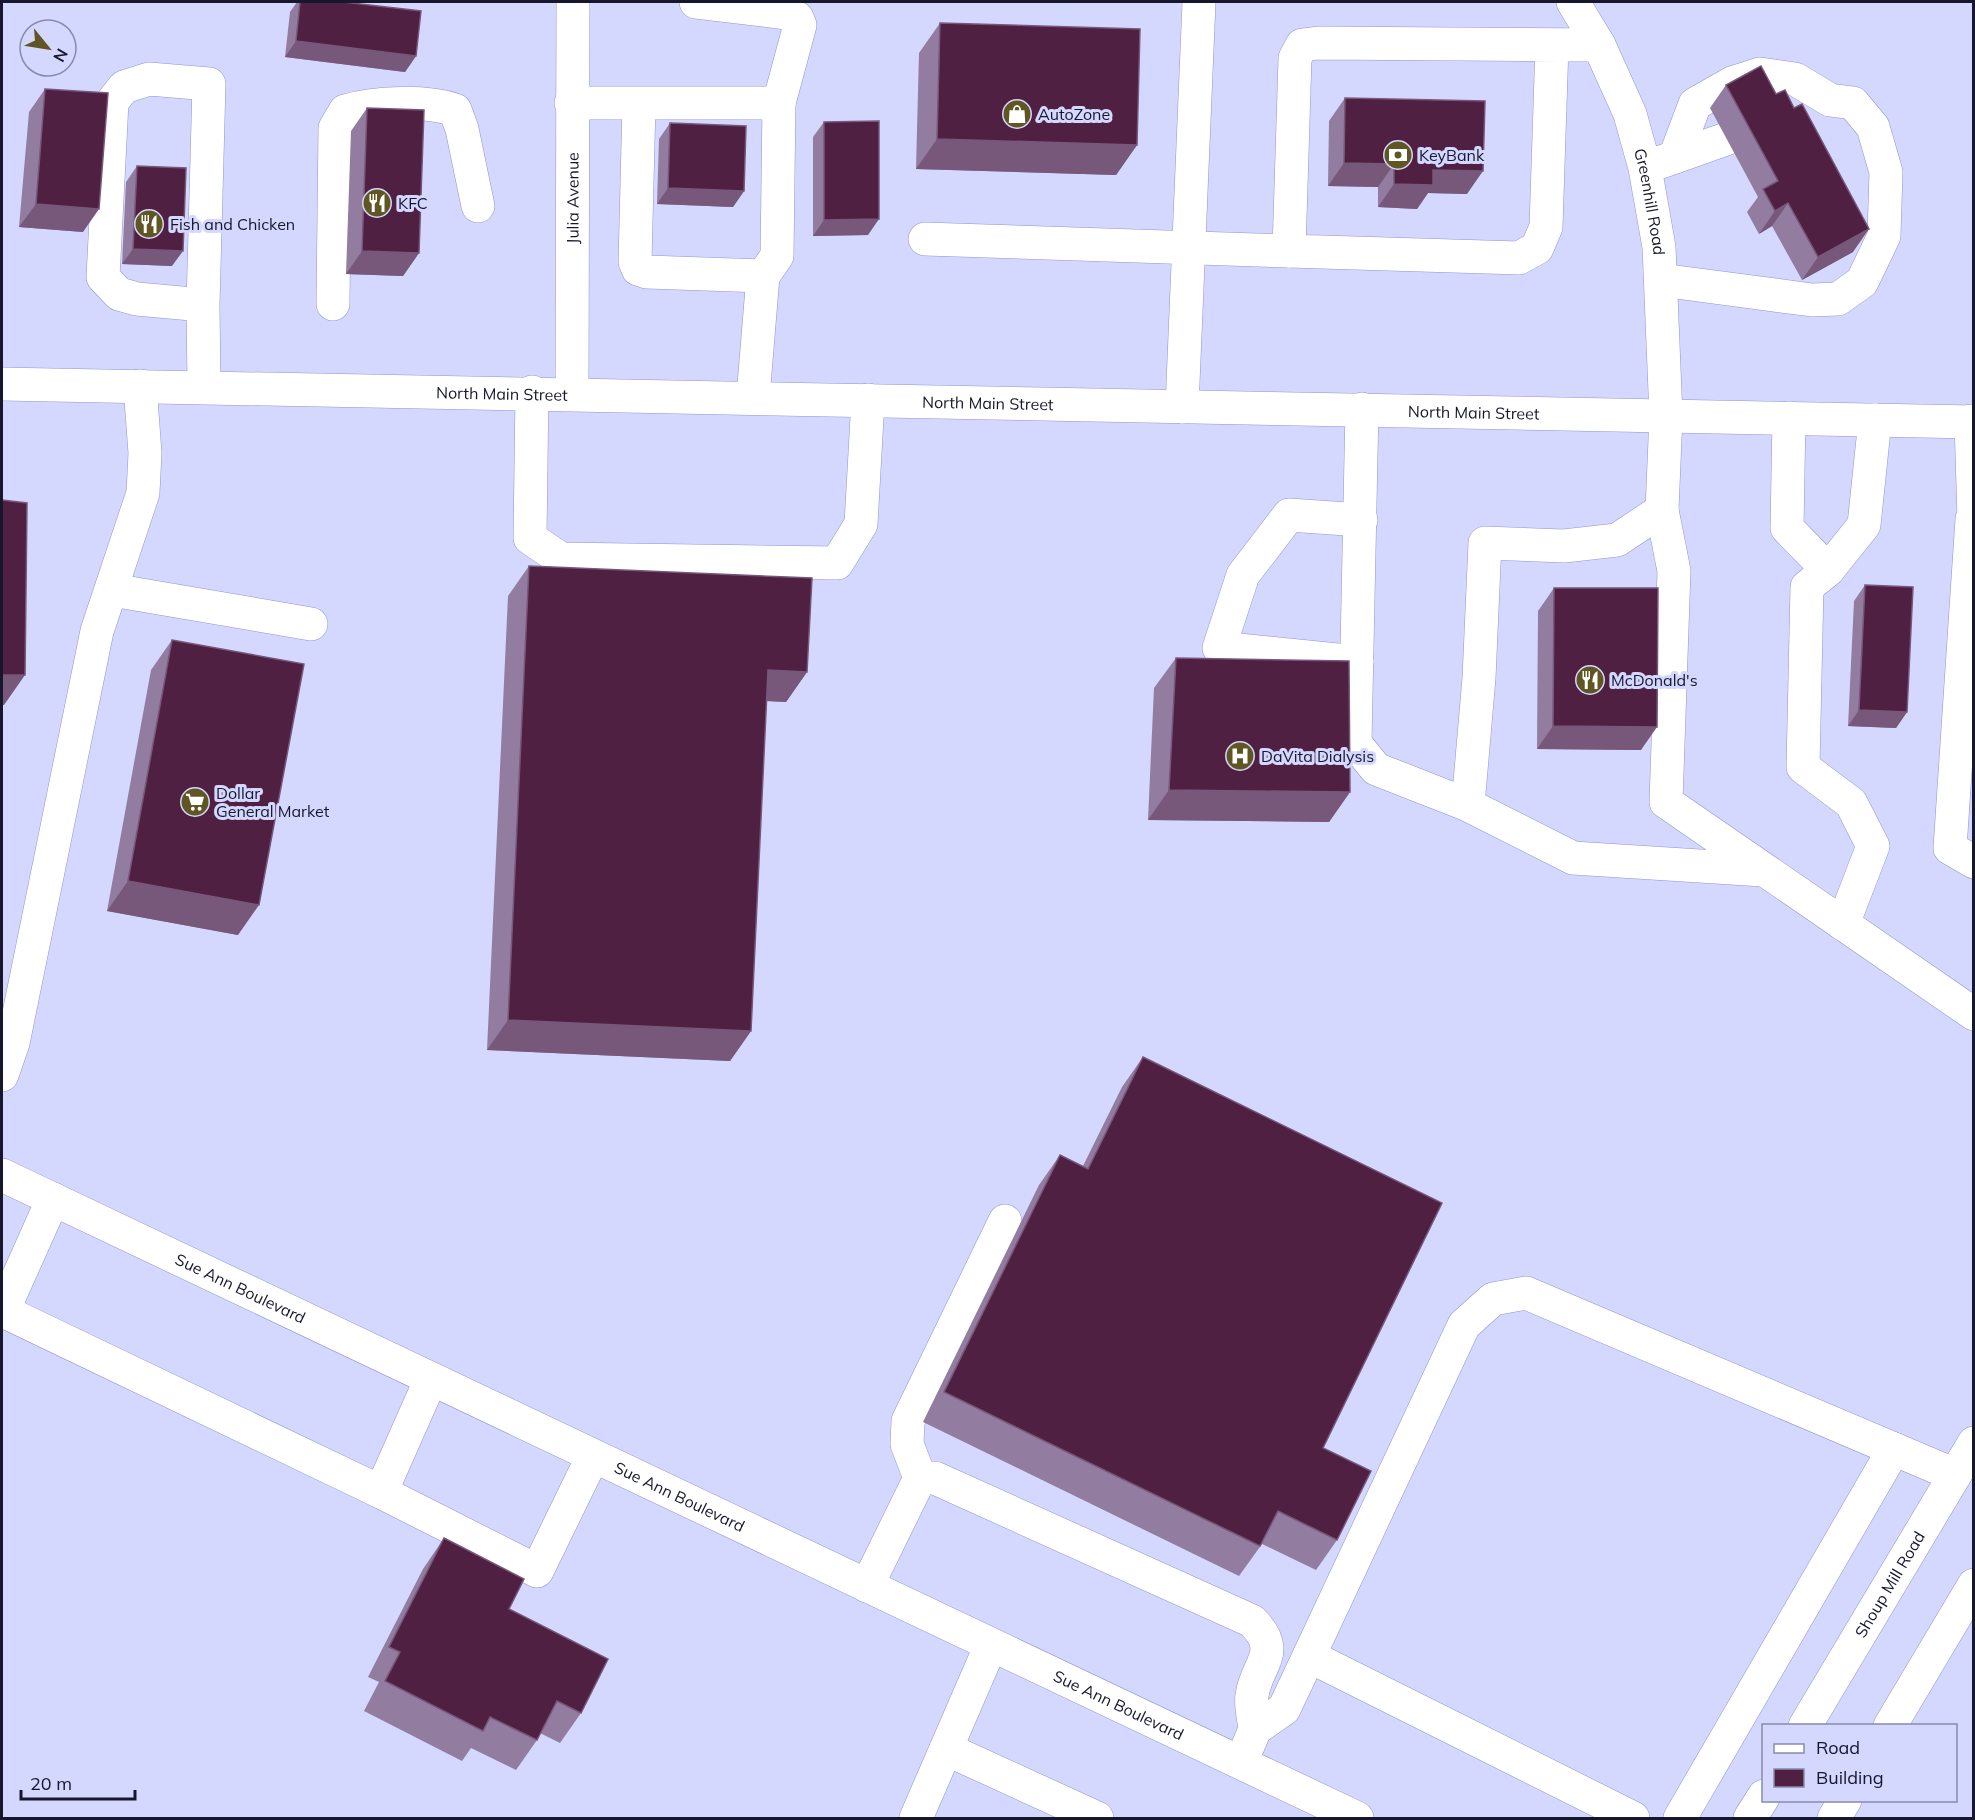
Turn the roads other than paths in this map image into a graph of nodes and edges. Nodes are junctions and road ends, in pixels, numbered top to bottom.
1 (573, 2) edge
2 (696, 2) edge
3 (1199, 2) edge
4 (1573, 2) edge
5 (1552, 45) junction
6 (1599, 45) junction
7 (571, 103) junction
8 (779, 103) junction
9 (639, 104) junction
10 (1754, 107) edge
11 (1804, 110) junction
12 (1700, 149) junction
13 (478, 206) dead end
14 (926, 239) dead end
15 (1189, 248) junction
16 (1289, 251) junction
17 (763, 276) junction
18 (1661, 280) junction
19 (333, 304) dead end
20 (203, 305) junction
21 (2, 384) edge
22 (140, 386) junction
23 (204, 387) junction
24 (532, 392) junction
25 (572, 393) junction
26 (753, 397) junction
27 (868, 400) junction
28 (1182, 407) junction
29 (1362, 409) junction
30 (1666, 416) junction
31 (1789, 418) junction
32 (1875, 420) junction
33 (1972, 422) edge
34 (1662, 510) junction
35 (1973, 519) edge
36 (1361, 520) junction
37 (1828, 570) junction
38 (112, 590) junction
39 (311, 624) dead end
40 (1357, 662) junction
41 (1468, 805) junction
42 (1974, 862) edge
43 (1764, 870) junction
44 (1843, 924) junction
45 (1974, 1014) edge
46 (2, 1075) edge
47 (2, 1175) edge
48 (52, 1199) junction
49 (1005, 1221) dead end
50 (431, 1379) junction
51 (1974, 1443) edge
52 (1894, 1449) junction
53 (593, 1456) junction
54 (1955, 1475) junction
55 (920, 1478) junction
56 (381, 1492) junction
57 (1974, 1585) edge
58 (867, 1586) junction
59 (991, 1645) junction
60 (1309, 1656) junction
61 (1806, 1724) edge
62 (1891, 1724) edge
63 (1255, 1729) junction
64 (946, 1749) junction
65 (1240, 1763) junction
66 (1762, 1799) edge
67 (1844, 1802) edge
68 (916, 1818) edge
69 (1096, 1818) edge
70 (1357, 1818) edge
71 (1633, 1818) edge
72 (1680, 1818) edge
73 (1750, 1818) edge
74 (1834, 1818) edge

1 - 7 main road, Julia Avenue
2 - 8 main road
3 - 15 main road
4 - 6 main road, Greenhill Road
5 - 6 main road
5 - 16 main road
5 - 16 main road
6 - 12 main road, Greenhill Road
7 - 9 main road
7 - 25 main road, Julia Avenue
8 - 9 main road
8 - 17 main road
9 - 17 main road
10 - 11 main road
11 - 12 main road
11 - 18 main road
12 - 18 main road, Greenhill Road
13 - 19 main road
14 - 15 main road
15 - 16 main road
15 - 28 main road
17 - 26 main road
18 - 30 main road, Greenhill Road
20 - 20 main road
20 - 23 main road
21 - 22 main road, North Main Street
22 - 23 main road, North Main Street
22 - 38 main road
23 - 24 main road, North Main Street
24 - 25 main road, North Main Street
24 - 27 main road
25 - 26 main road, North Main Street
26 - 27 main road, North Main Street
27 - 28 main road, North Main Street
28 - 29 main road, North Main Street
29 - 30 main road, North Main Street
29 - 36 main road
30 - 31 main road, North Main Street
30 - 34 main road, Greenhill Road
31 - 32 main road, North Main Street
31 - 37 main road
32 - 33 main road, North Main Street
32 - 37 main road
33 - 35 main road
34 - 41 main road
34 - 43 main road, Greenhill Road
35 - 42 main road
36 - 40 main road
36 - 40 main road
37 - 44 main road
38 - 39 main road
38 - 46 main road
40 - 41 main road
41 - 43 main road
43 - 44 main road
44 - 45 main road
47 - 48 main road, Sue Ann Boulevard
48 - 50 main road, Sue Ann Boulevard
48 - 56 main road
49 - 55 main road
50 - 53 main road, Sue Ann Boulevard
50 - 56 main road
51 - 54 main road, Shoup Mill Road
52 - 54 main road
52 - 60 main road
52 - 72 main road
53 - 56 main road
53 - 58 main road, Sue Ann Boulevard
54 - 61 main road, Shoup Mill Road
55 - 58 main road
55 - 63 main road
57 - 62 main road
58 - 59 main road, Sue Ann Boulevard
59 - 64 main road
59 - 65 main road, Sue Ann Boulevard
60 - 63 main road
60 - 71 main road
63 - 65 main road
64 - 68 main road
64 - 69 main road
65 - 70 main road, Sue Ann Boulevard
66 - 73 main road
67 - 74 main road

